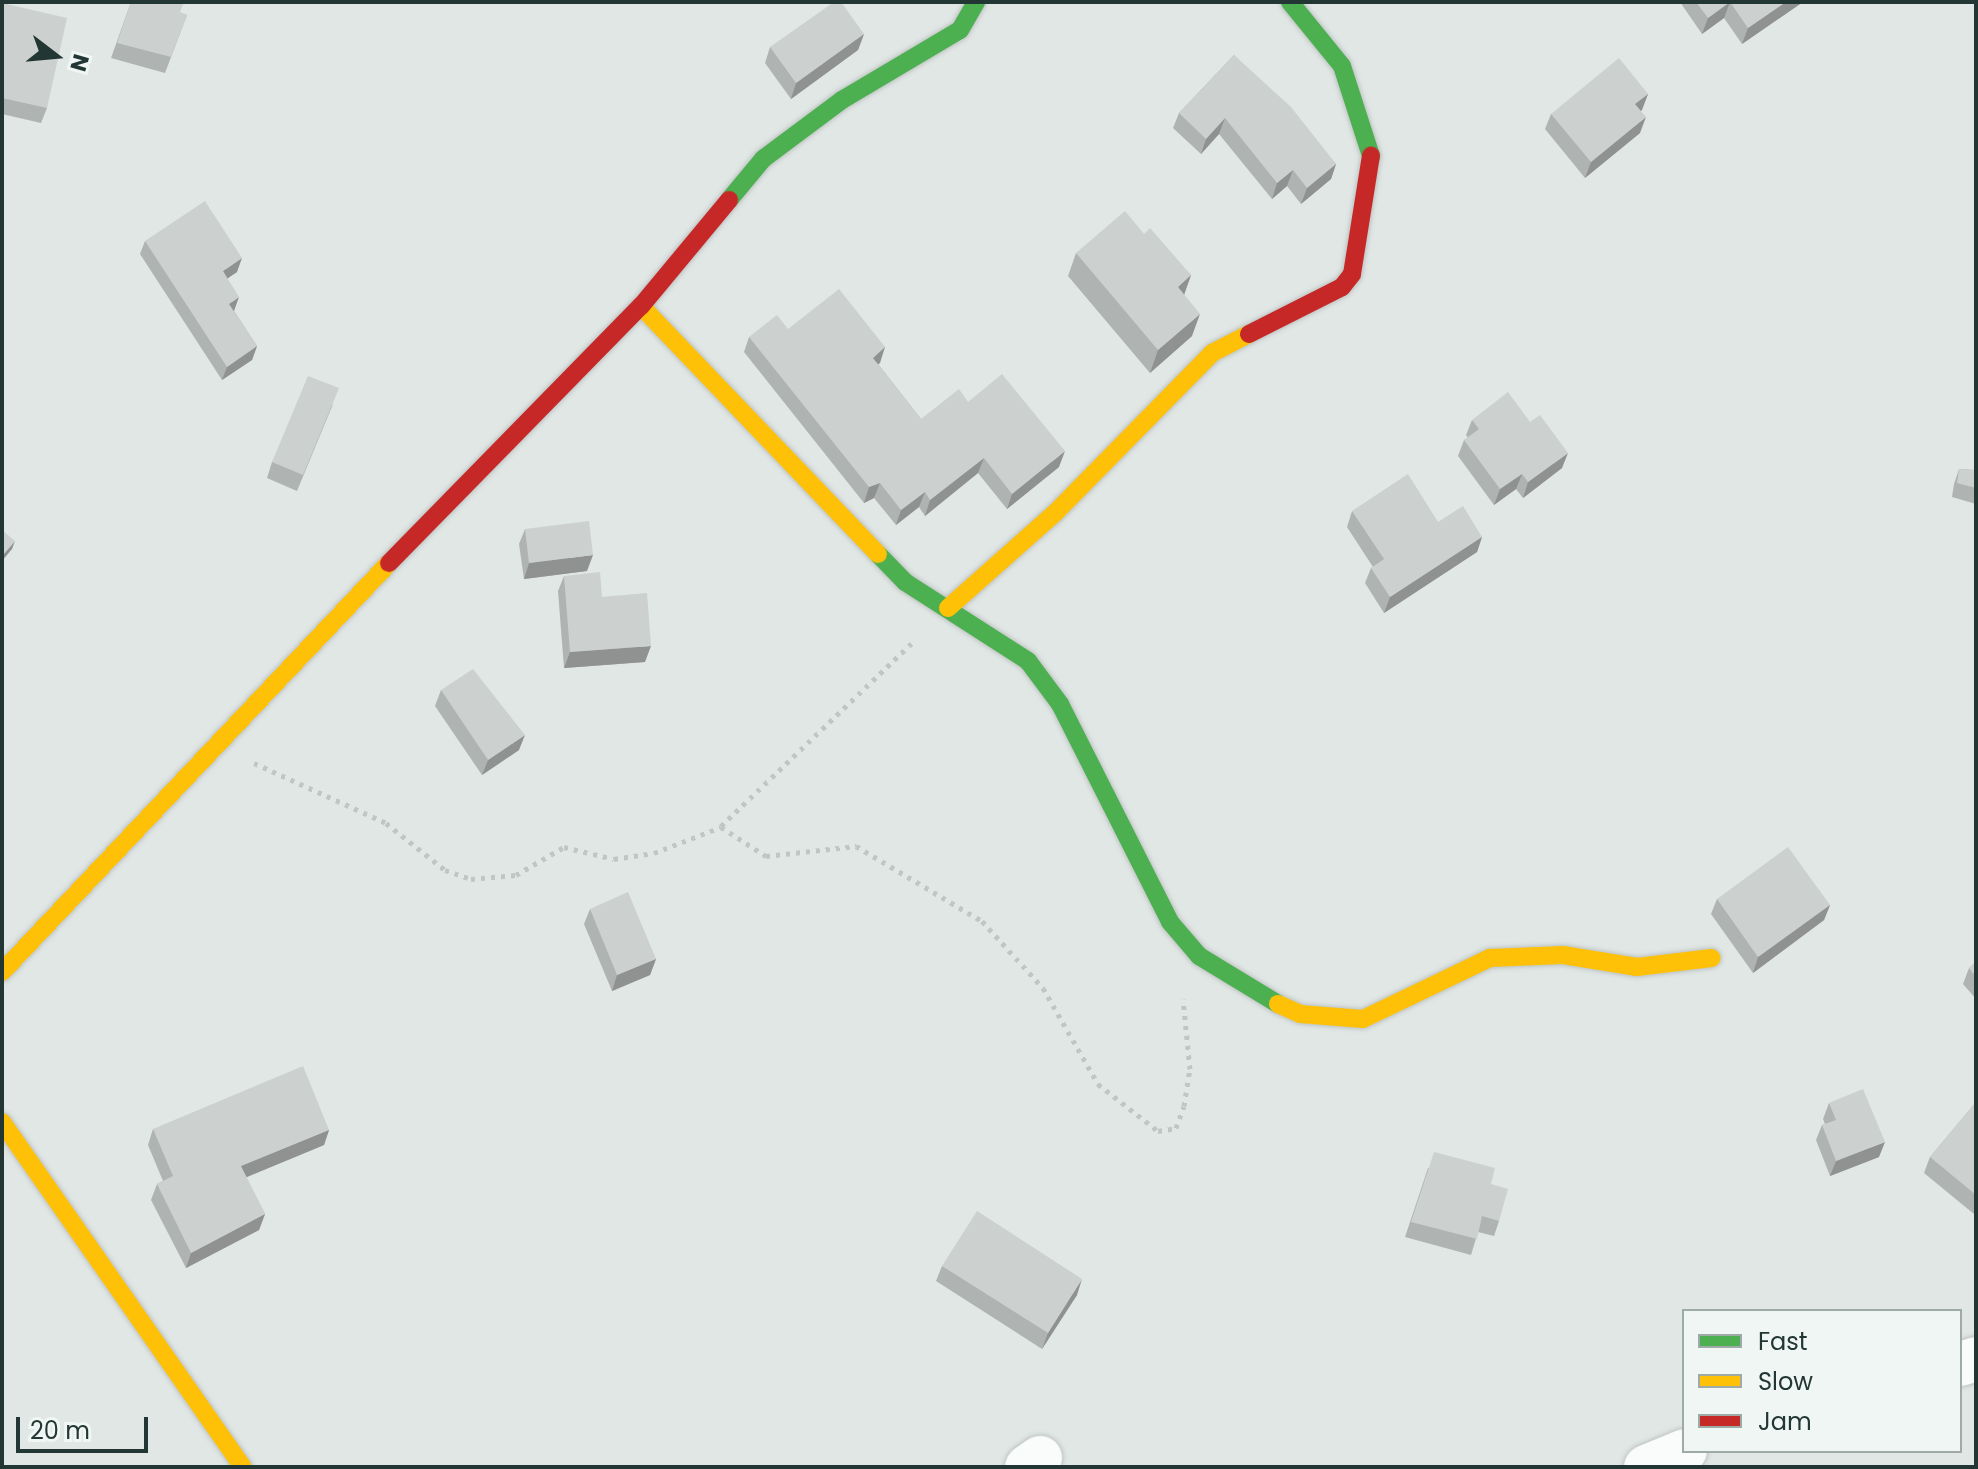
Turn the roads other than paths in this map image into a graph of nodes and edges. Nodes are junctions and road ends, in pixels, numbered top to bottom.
1 (976, 2) edge
2 (1290, 2) edge
3 (641, 306) junction
4 (948, 608) junction
5 (1711, 958) dead end
6 (2, 972) edge
7 (2, 1122) edge
8 (1682, 1452) edge
9 (243, 1467) edge
10 (1646, 1467) edge

1 - 3 street
2 - 4 street
3 - 4 street
3 - 6 street
4 - 5 street
7 - 9 street
8 - 10 street

